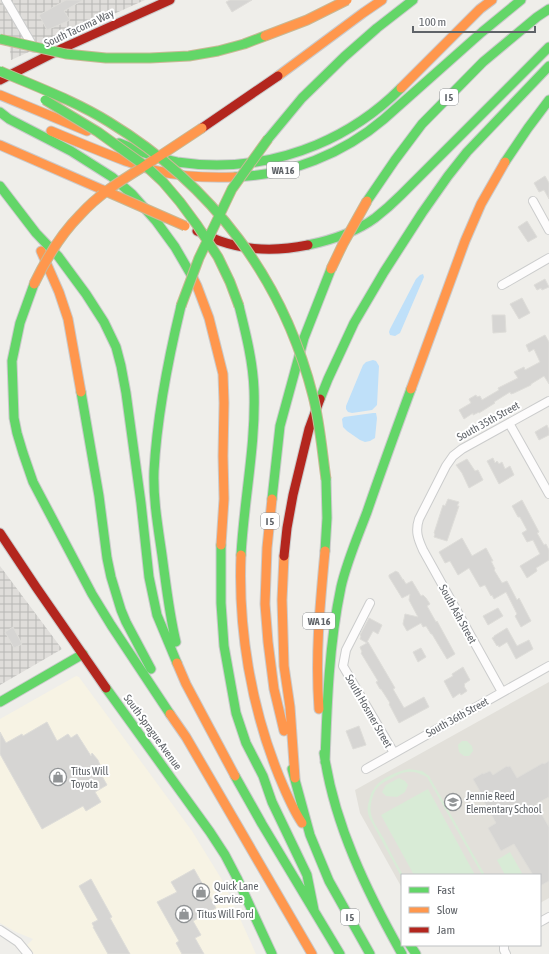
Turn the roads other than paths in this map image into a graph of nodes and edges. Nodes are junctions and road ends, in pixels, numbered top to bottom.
1 (6, 0) edge
2 (170, 0) edge
3 (347, 0) edge
4 (382, 0) edge
5 (413, 0) edge
6 (492, 0) edge
7 (521, 0) edge
8 (549, 9) edge
9 (0, 39) edge
10 (549, 47) edge
11 (40, 59) junction
12 (549, 66) edge
13 (0, 71) edge
14 (0, 80) edge
15 (0, 95) edge
16 (549, 100) edge
17 (0, 111) edge
18 (0, 136) edge
19 (0, 145) edge
20 (83, 181) junction
21 (0, 186) edge
22 (533, 201) dead end
23 (549, 230) edge
24 (36, 233) junction
25 (549, 258) edge
26 (502, 285) dead end
27 (549, 401) edge
28 (509, 423) junction
29 (549, 494) edge
30 (0, 533) edge
31 (417, 535) joint
32 (370, 603) dead end
33 (83, 654) junction
34 (549, 666) edge
35 (186, 684) junction
36 (502, 692) junction
37 (0, 702) edge
38 (186, 738) junction
39 (394, 753) junction
40 (325, 762) junction
41 (366, 769) dead end
42 (295, 778) junction
43 (310, 835) junction
44 (264, 872) junction
45 (373, 898) junction
46 (314, 910) junction
47 (0, 930) edge
48 (401, 934) edge
49 (28, 954) edge
50 (272, 954) edge
51 (305, 954) edge
52 (312, 954) edge
53 (340, 954) edge
54 (370, 954) edge
55 (402, 954) edge

1 - 11 street
2 - 11 main road, South Tacoma Way
3 - 9 main road, bridge
4 - 38 main road, bridge
5 - 35 main road, I 5, bridge
6 - 15 main road
7 - 17 main road, WA 16
8 - 42 main road, I 5, bridge
10 - 20 main road, bridge
11 - 14 main road, South Tacoma Way
12 - 42 main road
13 - 40 main road, WA 16, bridge
14 - 43 main road, bridge
16 - 40 main road
17 - 46 main road
18 - 20 main road
19 - 20 main road
21 - 24 main road
22 - 23 street
24 - 35 main road
24 - 38 main road
25 - 26 street
27 - 28 street, South 35th Street
28 - 29 street
28 - 31 street, South 35th Street
30 - 33 main road, South Sprague Avenue
31 - 36 street, South Ash Street
32 - 39 street, South Hosmer Street
33 - 37 main road
33 - 50 main road, South Sprague Avenue
34 - 36 street, South 36th Street
35 - 46 main road, I 5
36 - 39 street, South 36th Street
38 - 44 main road
39 - 41 street, South 36th Street
40 - 45 main road
42 - 43 main road, I 5
43 - 54 main road, I 5
44 - 51 main road
44 - 52 main road
45 - 48 main road
45 - 55 main road
46 - 53 main road, I 5
47 - 49 street

